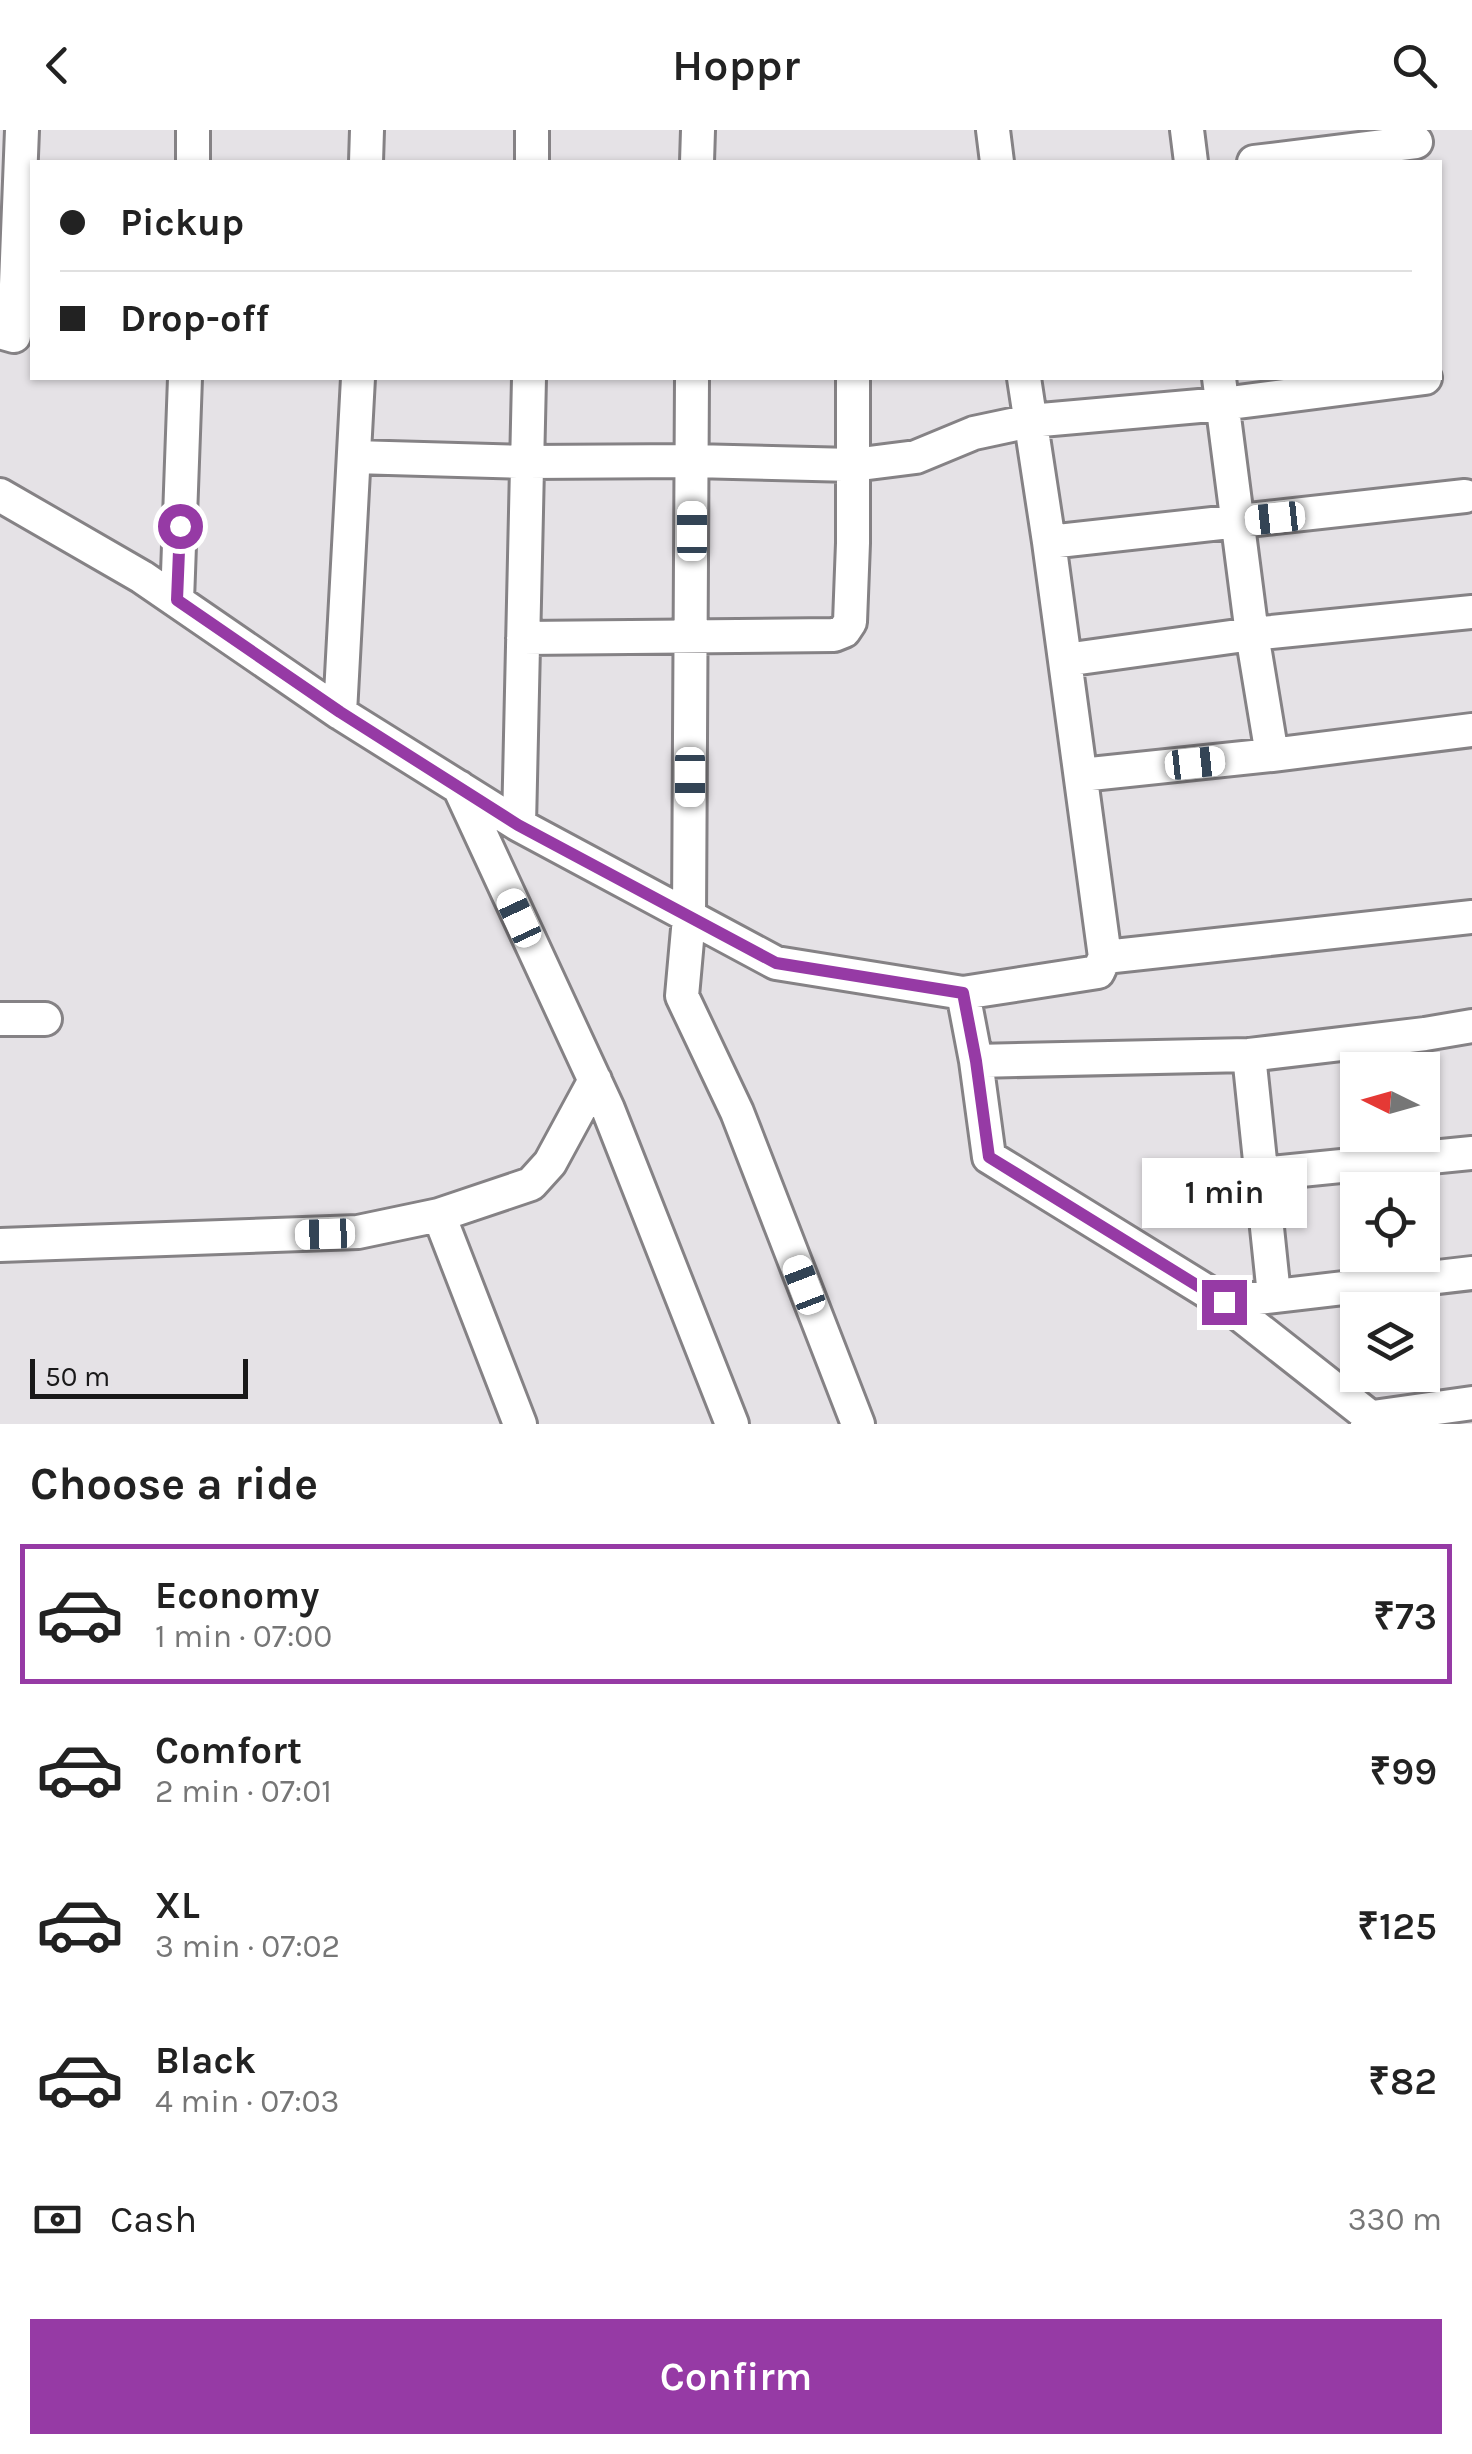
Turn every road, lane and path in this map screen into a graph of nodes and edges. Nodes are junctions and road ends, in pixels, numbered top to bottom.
1 (22, 130) edge
2 (193, 130) edge
3 (367, 130) edge
4 (532, 130) edge
5 (698, 130) edge
6 (993, 130) edge
7 (1187, 130) edge
8 (1416, 142) dead end
9 (192, 160) edge
10 (366, 160) edge
11 (532, 160) edge
12 (697, 160) edge
13 (997, 160) edge
14 (1191, 160) edge
15 (1270, 160) edge
16 (0, 332) edge
17 (185, 380) edge
18 (358, 380) edge
19 (529, 380) edge
20 (692, 380) edge
21 (853, 380) edge
22 (1024, 380) edge
23 (1394, 380) edge
24 (1221, 391) edge
25 (1030, 421) junction
26 (354, 457) junction
27 (692, 460) junction
28 (527, 462) junction
29 (853, 465) junction
30 (0, 495) edge
31 (1464, 496) dead end
32 (1237, 522) junction
33 (1049, 542) junction
34 (177, 600) junction
35 (1472, 612) edge
36 (1252, 634) junction
37 (691, 636) junction
38 (523, 638) junction
39 (1064, 660) junction
40 (340, 712) junction
41 (1472, 730) edge
42 (1272, 755) junction
43 (1080, 774) junction
44 (459, 787) junction
45 (518, 825) junction
46 (1472, 917) edge
47 (689, 918) junction
48 (1105, 957) junction
49 (963, 993) junction
50 (0, 1019) edge
51 (45, 1020) dead end
52 (1472, 1026) edge
53 (1249, 1055) junction
54 (976, 1061) junction
55 (594, 1080) junction
56 (1472, 1154) edge
57 (1262, 1174) junction
58 (439, 1215) junction
59 (0, 1245) edge
60 (1472, 1273) edge
61 (1274, 1295) junction
62 (1224, 1302) junction
63 (1472, 1403) edge
64 (1373, 1422) edge
65 (520, 1424) edge
66 (732, 1424) edge
67 (858, 1424) edge

1 - 16 street
2 - 9 street
3 - 10 street
4 - 11 street
5 - 12 street
6 - 13 street
7 - 14 street
8 - 15 street
17 - 34 street
18 - 26 street
19 - 28 street
20 - 27 street
21 - 29 street
22 - 25 street
23 - 24 street
24 - 25 street
24 - 32 street
25 - 29 street
25 - 33 street
26 - 28 street
26 - 40 street
27 - 28 street
27 - 29 street
27 - 37 street
28 - 38 street
29 - 37 street
30 - 34 street
31 - 32 street
32 - 33 street
32 - 36 street
33 - 39 street
34 - 40 street
35 - 36 street
36 - 39 street
36 - 42 street
37 - 38 street
37 - 47 street
38 - 45 street
39 - 43 street
40 - 44 street
41 - 42 street
42 - 43 street
43 - 48 street
44 - 45 street
44 - 55 street
45 - 47 street
46 - 48 street
47 - 49 street
47 - 67 street
48 - 49 street
49 - 54 street
50 - 51 street
52 - 53 street
53 - 54 street
53 - 57 street
54 - 62 street
55 - 58 street
55 - 66 street
56 - 57 street
57 - 61 street
58 - 59 street
58 - 65 street
60 - 61 street
61 - 62 street
62 - 64 street
63 - 64 street

